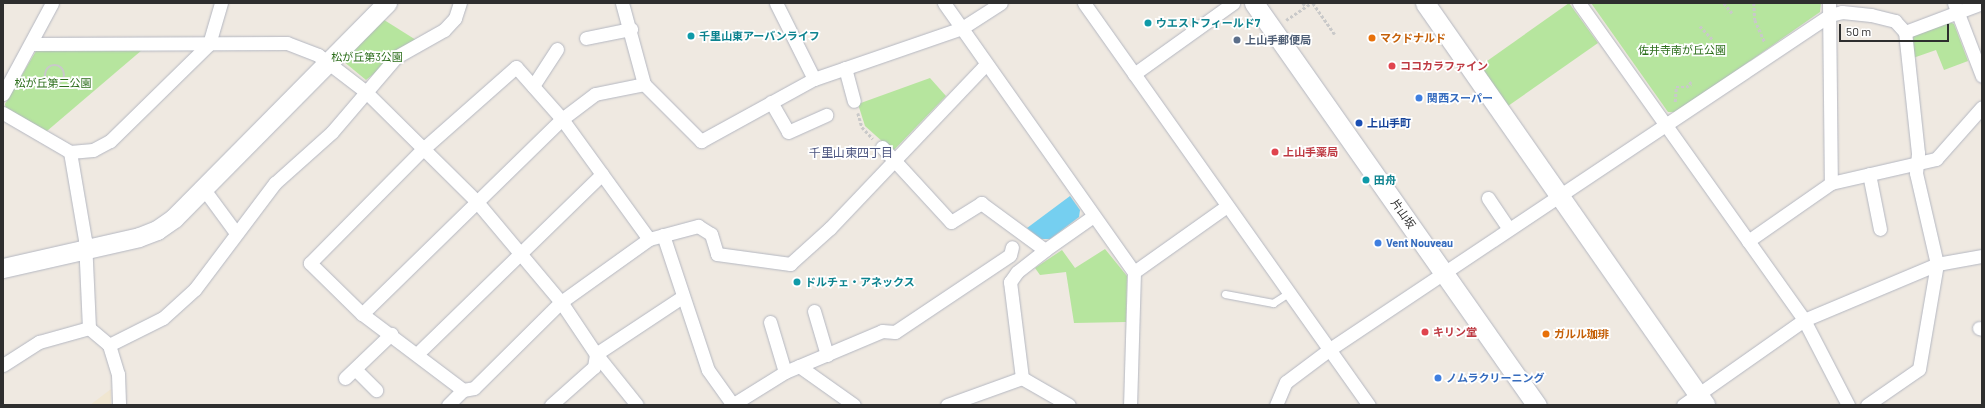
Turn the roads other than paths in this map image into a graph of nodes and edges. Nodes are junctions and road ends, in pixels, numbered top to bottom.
1 (52, 3) edge
2 (221, 3) edge
3 (387, 3) edge
4 (460, 3) edge
5 (622, 3) edge
6 (776, 3) edge
7 (944, 3) edge
8 (1001, 3) edge
9 (1084, 3) edge
10 (1233, 3) edge
11 (1254, 3) edge
12 (1425, 3) edge
13 (1580, 3) edge
14 (1982, 3) edge
15 (1956, 8) edge
16 (1829, 9) edge
17 (1869, 9) edge
18 (962, 28) junction
19 (631, 29) junction
20 (1905, 32) junction
21 (586, 38) dead end
22 (31, 44) junction
23 (209, 44) junction
24 (557, 49) dead end
25 (328, 62) junction
26 (986, 64) junction
27 (844, 68) junction
28 (1134, 74) junction
29 (1982, 76) edge
30 (814, 79) junction
31 (644, 84) junction
32 (533, 86) junction
33 (366, 92) junction
34 (3, 94) edge
35 (854, 101) dead end
36 (771, 102) junction
37 (1982, 106) edge
38 (3, 113) edge
39 (826, 115) dead end
40 (562, 119) junction
41 (1667, 126) junction
42 (878, 143) road end
43 (423, 149) junction
44 (70, 152) junction
45 (892, 160) junction
46 (1917, 163) junction
47 (602, 174) junction
48 (1869, 174) junction
49 (1831, 183) junction
50 (203, 188) junction
51 (1560, 195) junction
52 (1488, 198) dead end
53 (476, 202) junction
54 (1227, 206) junction
55 (1092, 217) junction
56 (1509, 229) junction
57 (1880, 229) dead end
58 (236, 234) junction
59 (663, 235) junction
60 (649, 239) junction
61 (1748, 241) junction
62 (1012, 247) dead end
63 (86, 250) junction
64 (1045, 250) junction
65 (520, 253) junction
66 (1982, 256) edge
67 (1937, 264) junction
68 (3, 268) edge
69 (1444, 271) junction
70 (1134, 272) junction
71 (1290, 292) junction
72 (1225, 294) dead end
73 (682, 297) junction
74 (561, 302) junction
75 (814, 311) dead end
76 (362, 314) junction
77 (1804, 320) junction
78 (770, 322) dead end
79 (89, 328) junction
80 (391, 334) junction
81 (109, 345) junction
82 (1330, 349) junction
83 (417, 354) junction
84 (596, 354) junction
85 (826, 354) junction
86 (3, 365) edge
87 (799, 366) junction
88 (355, 369) junction
89 (785, 372) junction
90 (345, 378) dead end
91 (1022, 378) junction
92 (376, 390) dead end
93 (463, 390) junction
94 (1702, 399) edge
95 (119, 405) edge
96 (448, 405) edge
97 (551, 405) edge
98 (637, 405) edge
99 (732, 405) edge
100 (854, 405) edge
101 (947, 405) edge
102 (1069, 405) edge
103 (1130, 405) edge
104 (1276, 405) edge
105 (1369, 405) edge
106 (1538, 405) edge
107 (1683, 405) edge
108 (1848, 405) edge
109 (1867, 405) edge

1 - 22 street
2 - 23 street
3 - 25 street
4 - 33 street
5 - 19 street
6 - 30 street
7 - 18 street
8 - 18 street
9 - 28 street
10 - 28 street
11 - 69 street, 片山坂
12 - 51 street
13 - 41 street
14 - 15 street
15 - 20 street
15 - 29 street
16 - 17 street
16 - 41 street
16 - 49 street
17 - 20 street
18 - 26 street
18 - 27 street
19 - 21 street
19 - 31 street
20 - 46 street
22 - 23 street
22 - 34 street
23 - 25 street
23 - 44 street
24 - 32 street
25 - 33 street
25 - 50 street
26 - 45 street
26 - 55 street
27 - 30 street
27 - 35 street
28 - 54 street
30 - 36 street
31 - 36 street
31 - 40 street
32 - 40 street
32 - 43 street
33 - 43 street
33 - 58 street
36 - 39 street
37 - 46 street
38 - 44 street
40 - 47 street
40 - 53 street
41 - 51 street
41 - 61 street
42 - 45 street
43 - 53 street
43 - 76 street
44 - 63 street
45 - 59 street
45 - 64 street
46 - 48 street
46 - 67 street
47 - 60 street
47 - 65 street
48 - 49 street
48 - 57 street
49 - 61 street
50 - 58 street
50 - 63 street
51 - 56 street
51 - 94 street
52 - 56 street
53 - 65 street
53 - 76 street
54 - 70 street
54 - 71 street
55 - 64 street
55 - 70 street
56 - 69 street
58 - 81 street
59 - 60 street
59 - 73 street
60 - 74 street
61 - 77 street
62 - 85 street
63 - 68 street
63 - 79 street
64 - 91 street
65 - 74 street
65 - 83 street
66 - 67 street
67 - 77 street
67 - 109 street
69 - 82 street
69 - 106 street, 片山坂
70 - 103 street
71 - 72 lane
71 - 82 street
73 - 84 street
73 - 99 street
74 - 84 street
74 - 93 street
75 - 85 street
76 - 80 street
77 - 94 street
77 - 108 street
78 - 89 street
79 - 81 street
79 - 86 street
80 - 83 street
80 - 88 street
81 - 95 street
82 - 104 street
82 - 105 street
83 - 93 street
84 - 97 street
84 - 98 street
85 - 87 street
87 - 89 street
87 - 100 street
88 - 90 street
88 - 92 street
89 - 99 street
91 - 101 street
91 - 102 street
93 - 96 street
94 - 107 street

